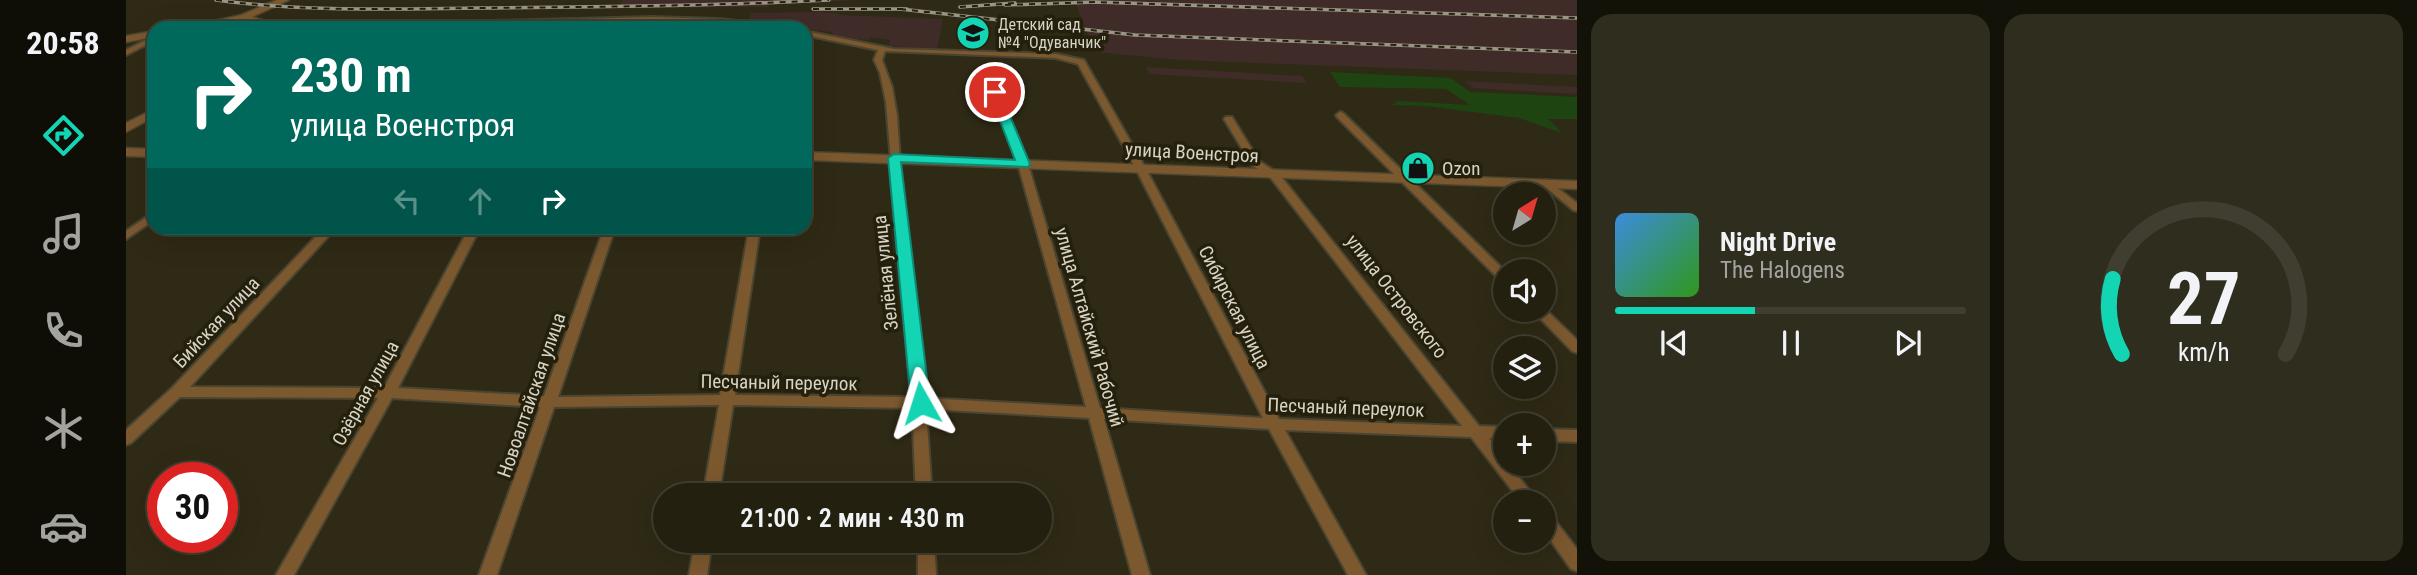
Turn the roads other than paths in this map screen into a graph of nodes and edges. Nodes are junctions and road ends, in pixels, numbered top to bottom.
1 (285, 0) edge
2 (243, 16) junction
3 (592, 20) joint
4 (220, 21) edge
5 (260, 21) edge
6 (574, 21) edge
7 (720, 21) edge
8 (812, 34) edge
9 (147, 37) edge
10 (126, 39) edge
11 (147, 40) edge
12 (882, 49) junction
13 (126, 53) edge
14 (995, 92) dead end
15 (1340, 115) dead end
16 (147, 116) edge
17 (1229, 119) dead end
18 (126, 128) edge
19 (126, 152) edge
20 (147, 153) edge
21 (812, 156) edge
22 (894, 158) junction
23 (1023, 164) junction
24 (1142, 169) junction
25 (1275, 176) junction
26 (1402, 178) junction
27 (1518, 182) edge
28 (1556, 184) edge
29 (1577, 185) edge
30 (1556, 190) edge
31 (1577, 208) edge
32 (147, 220) edge
33 (323, 235) edge
34 (471, 235) edge
35 (608, 235) edge
36 (754, 235) edge
37 (126, 236) edge
38 (1493, 266) edge
39 (1550, 322) edge
40 (1577, 348) edge
41 (177, 392) junction
42 (388, 393) junction
43 (726, 400) junction
44 (550, 402) junction
45 (921, 403) junction
46 (1095, 414) junction
47 (1274, 424) junction
48 (1477, 432) junction
49 (1493, 433) edge
50 (1556, 435) edge
51 (1577, 436) edge
52 (126, 439) edge
53 (713, 483) edge
54 (924, 483) edge
55 (1522, 490) edge
56 (1556, 535) edge
57 (701, 553) edge
58 (926, 553) edge
59 (1577, 563) edge
60 (285, 575) edge
61 (488, 575) edge
62 (698, 575) edge
63 (927, 575) edge
64 (1141, 575) edge
65 (1357, 575) edge

1 - 2 street
2 - 4 street
2 - 5 street
3 - 6 street
3 - 7 street
8 - 12 street
9 - 10 street
11 - 13 street
12 - 22 street, Зелёная улица
12 - 24 street, Сибирская улица
14 - 23 street, улица Алтайский Рабочий
15 - 26 street
16 - 18 street
17 - 25 street, улица Островского
19 - 20 street
21 - 22 street, улица Военстроя
22 - 23 street, улица Военстроя
22 - 45 street, Зелёная улица
23 - 24 street, улица Военстроя
23 - 46 street, улица Алтайский Рабочий
24 - 25 street, улица Военстроя
24 - 47 street, Сибирская улица
25 - 26 street, улица Военстроя
25 - 48 street, улица Островского
26 - 27 street, улица Военстроя
26 - 38 street
28 - 29 street, улица Военстроя
30 - 31 street
32 - 37 street
33 - 41 street, Бийская улица
34 - 42 street, Озёрная улица
35 - 44 street, Новоалтайская улица
36 - 43 street
39 - 40 street
41 - 42 street, Песчаный переулок
41 - 52 street, Бийская улица
42 - 44 street, Песчаный переулок
42 - 60 street, Озёрная улица
43 - 44 street, Песчаный переулок
43 - 45 street, Песчаный переулок
43 - 53 street
44 - 61 street, Новоалтайская улица
45 - 46 street, Песчаный переулок
45 - 54 street, Зелёная улица
46 - 47 street, Песчаный переулок
46 - 64 street, улица Алтайский Рабочий
47 - 48 street, Песчаный переулок
47 - 65 street, Сибирская улица
48 - 49 street, Песчаный переулок
48 - 55 street, улица Островского
50 - 51 street
56 - 59 street
57 - 62 street
58 - 63 street

